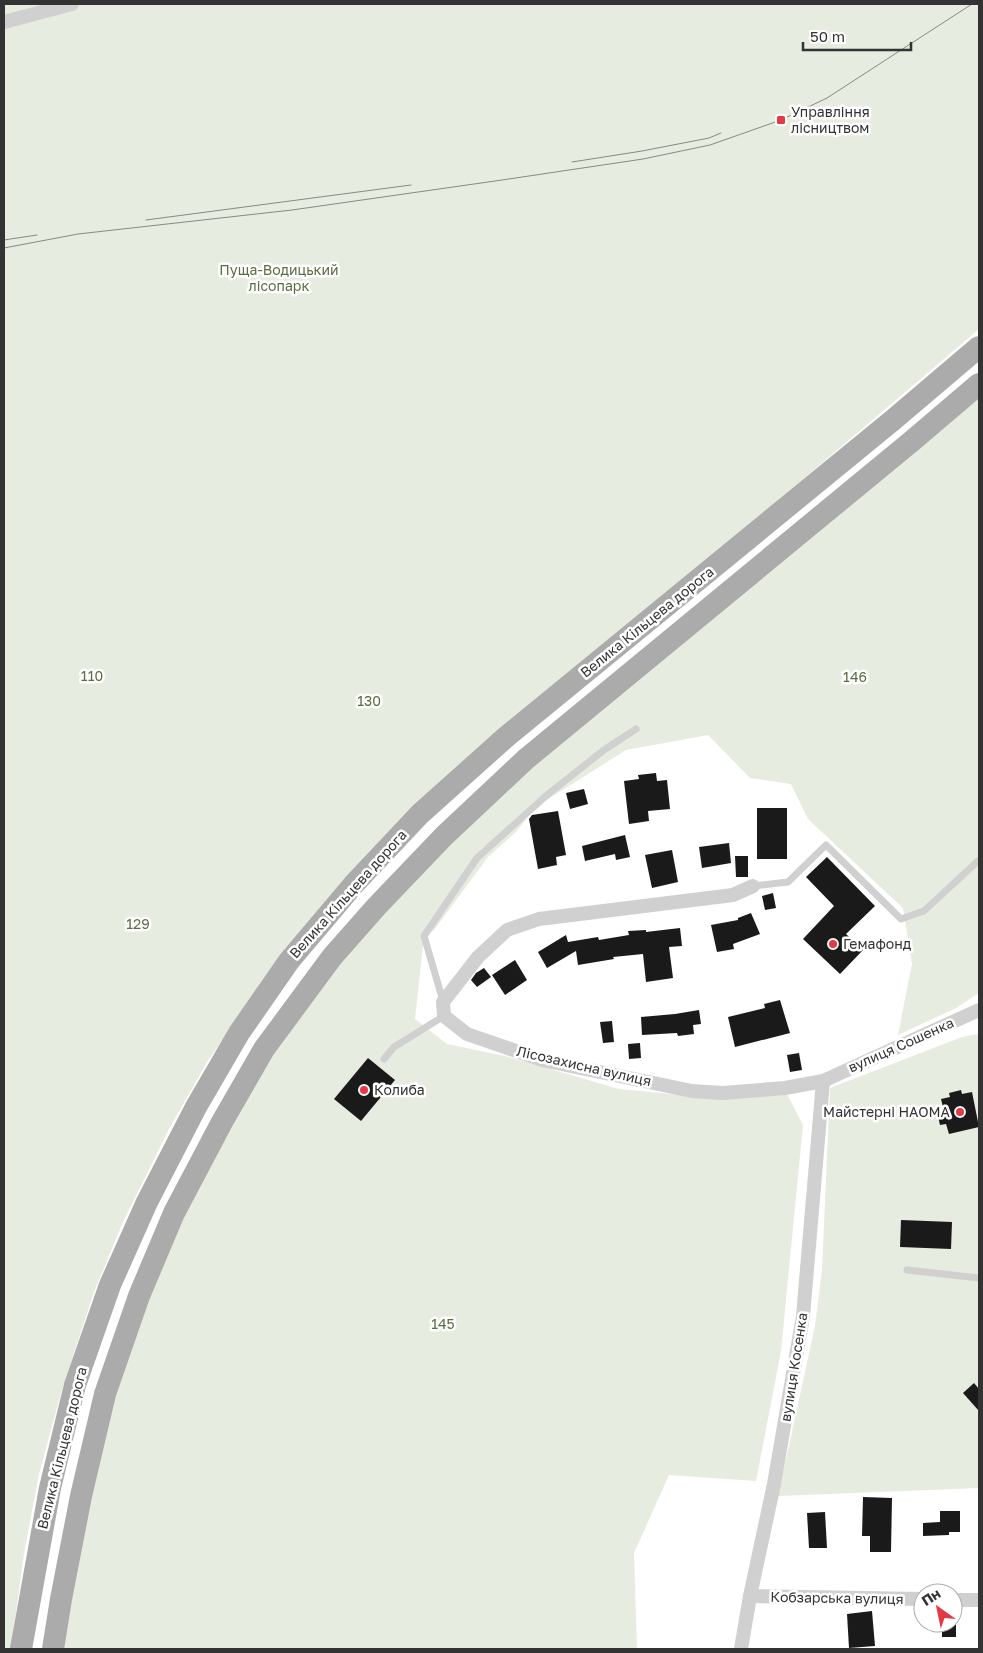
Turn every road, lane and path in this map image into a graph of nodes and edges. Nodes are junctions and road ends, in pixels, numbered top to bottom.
1 (72, 4) edge
2 (4, 22) edge
3 (979, 348) edge
4 (979, 384) edge
5 (636, 729) dead end
6 (979, 860) edge
7 (753, 886) joint
8 (444, 1009) junction
9 (979, 1010) edge
10 (384, 1059) dead end
11 (822, 1081) junction
12 (907, 1270) dead end
13 (979, 1278) edge
14 (750, 1596) junction
15 (913, 1599) edge
16 (963, 1600) edge
17 (979, 1600) edge
18 (21, 1649) edge
19 (53, 1649) edge
20 (741, 1649) edge

1 - 2 street
3 - 18 main road, Велика Кільцева дорога
4 - 19 main road, Велика Кільцева дорога
5 - 8 lane
6 - 7 lane
7 - 8 street
8 - 10 lane
8 - 11 street, Лісозахисна вулиця
9 - 11 street, вулиця Сошенка
11 - 14 street, вулиця Косенка
12 - 13 lane
14 - 15 street, Кобзарська вулиця
14 - 20 street, вулиця Косенка
16 - 17 street

